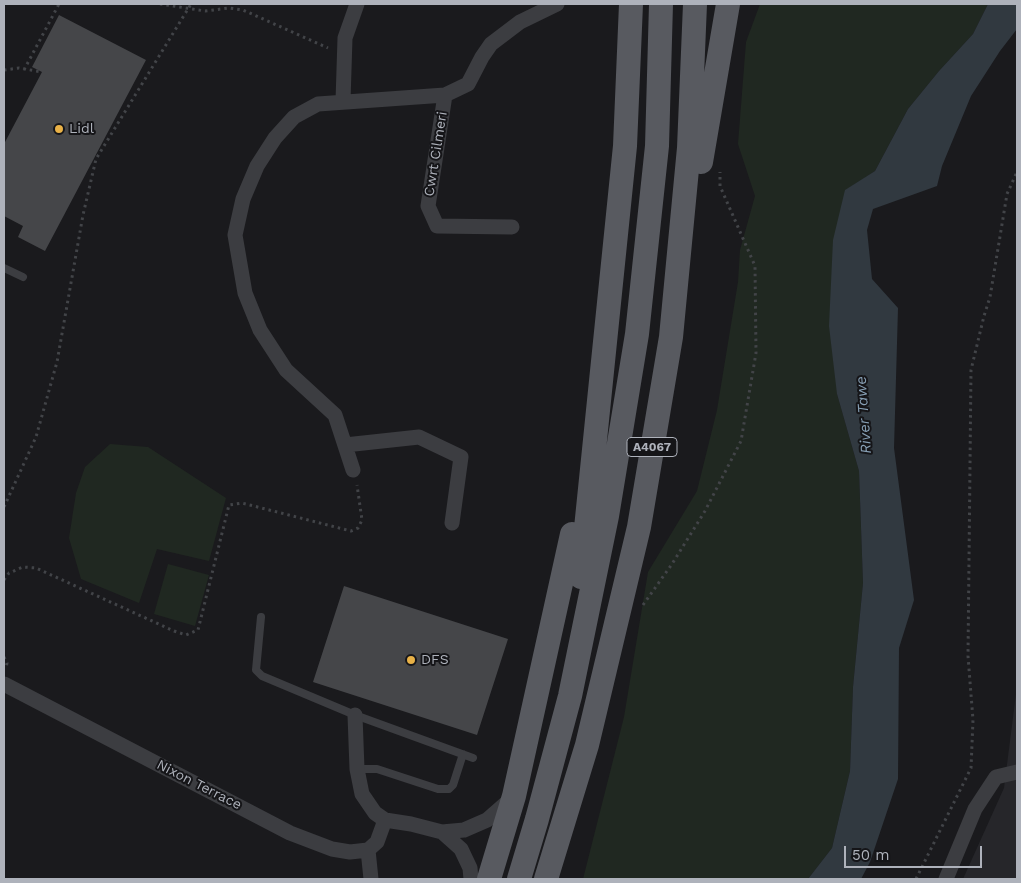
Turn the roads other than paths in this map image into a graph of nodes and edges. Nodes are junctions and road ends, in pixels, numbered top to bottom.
1 (357, 4) edge
2 (557, 4) edge
3 (631, 4) edge
4 (661, 4) edge
5 (695, 4) edge
6 (728, 4) edge
7 (446, 94) junction
8 (343, 101) junction
9 (512, 227) dead end
10 (4, 268) edge
11 (23, 277) dead end
12 (671, 337) junction
13 (596, 424) junction
14 (345, 445) junction
15 (353, 470) road end
16 (452, 523) dead end
17 (261, 617) dead end
18 (4, 684) edge
19 (570, 696) junction
20 (355, 715) junction
21 (463, 754) junction
22 (472, 758) dead end
23 (357, 770) junction
24 (1017, 772) edge
25 (514, 796) junction
26 (385, 820) junction
27 (565, 822) junction
28 (442, 832) junction
29 (368, 850) junction
30 (370, 879) edge
31 (472, 879) edge
32 (489, 879) edge
33 (519, 879) edge
34 (546, 879) edge
35 (561, 879) edge
36 (946, 879) edge

1 - 8 street
2 - 7 street, Cwrt Cilmeri
3 - 13 main road
4 - 19 main road, A4067
5 - 12 main road, A4067
6 - 12 main road
7 - 8 street, Cwrt Cilmeri
7 - 9 street, Cwrt Cilmeri
8 - 14 street, Cwrt Cilmeri
10 - 11 lane
12 - 27 main road, A4067
13 - 19 main road
13 - 25 main road
14 - 15 street, Cwrt Cilmeri
14 - 16 street
17 - 20 lane
18 - 29 street, Nixon Terrace
19 - 33 main road, A4067
20 - 21 lane
20 - 23 street
21 - 22 lane
21 - 23 lane
23 - 26 street
24 - 36 street
25 - 28 street
25 - 32 main road
26 - 28 street
26 - 29 street
27 - 34 main road, A4067
27 - 35 main road
28 - 31 street
29 - 30 street

